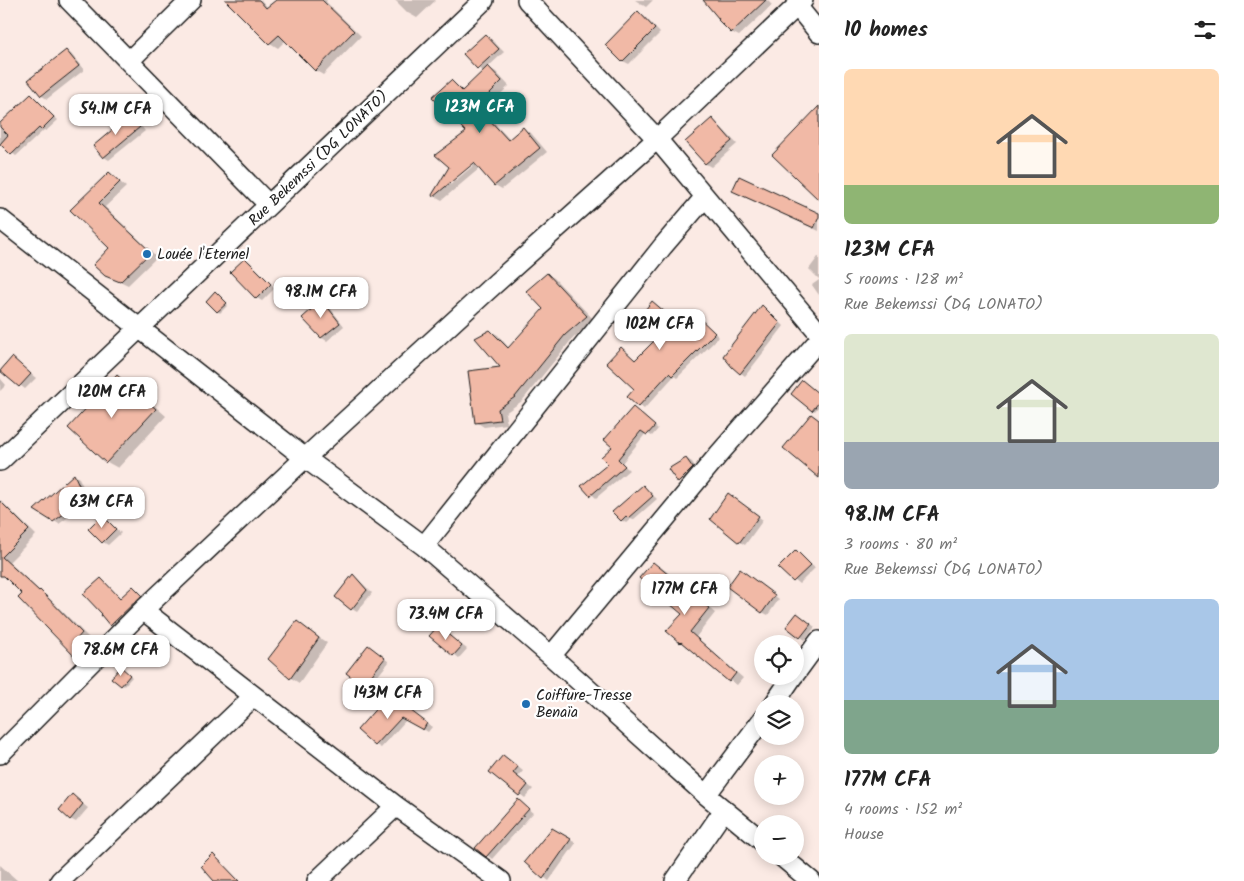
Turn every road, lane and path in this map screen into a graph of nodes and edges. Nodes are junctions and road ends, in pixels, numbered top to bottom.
1 (69, 0) edge
2 (192, 0) edge
3 (484, 0) edge
4 (527, 0) edge
5 (800, 3) edge
6 (819, 33) edge
7 (129, 61) junction
8 (657, 139) junction
9 (705, 197) junction
10 (269, 205) junction
11 (0, 219) edge
12 (139, 328) junction
13 (819, 333) edge
14 (819, 340) edge
15 (305, 458) junction
16 (0, 461) edge
17 (424, 546) junction
18 (144, 610) junction
19 (819, 641) edge
20 (551, 656) junction
21 (804, 661) edge
22 (254, 696) junction
23 (754, 731) edge
24 (0, 754) edge
25 (706, 795) junction
26 (396, 806) junction
27 (724, 810) junction
28 (754, 834) edge
29 (792, 865) edge
30 (819, 868) edge
31 (805, 876) edge
32 (497, 880) edge
33 (60, 881) edge
34 (317, 881) edge
35 (675, 881) edge

1 - 7 street
2 - 7 street
3 - 10 street, Rue Bekemssi (DG LONATO)
4 - 8 street
5 - 6 street
5 - 8 street
7 - 10 street
8 - 9 street
8 - 15 street
9 - 13 street
9 - 17 street
10 - 12 street, Rue Bekemssi (DG LONATO)
11 - 12 street
12 - 15 street
12 - 16 street, Rue Bekemssi (DG LONATO)
14 - 20 street
15 - 17 street
15 - 18 street
17 - 20 street
18 - 22 street
18 - 24 street
19 - 21 street
20 - 25 street
22 - 26 street
22 - 33 street
23 - 25 street
25 - 27 street
26 - 32 street
26 - 34 street
27 - 28 street
27 - 35 street
29 - 31 street
30 - 31 street

